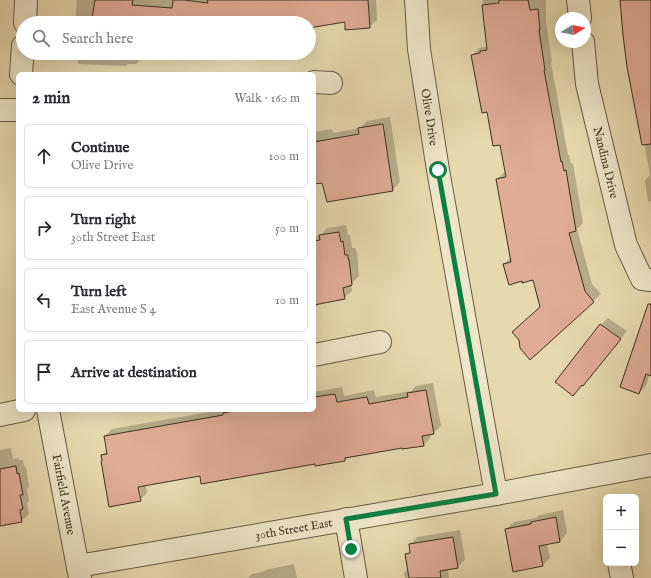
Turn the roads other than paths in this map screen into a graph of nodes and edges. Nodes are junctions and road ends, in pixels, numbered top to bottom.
1 (26, 0) edge
2 (416, 0) edge
3 (578, 0) edge
4 (579, 12) edge
5 (25, 16) edge
6 (584, 48) edge
7 (22, 60) edge
8 (21, 72) edge
9 (0, 110) edge
10 (16, 110) edge
11 (647, 280) edge
12 (380, 342) dead end
13 (316, 355) edge
14 (16, 412) edge
15 (48, 412) edge
16 (0, 415) edge
17 (651, 465) edge
18 (496, 494) junction
19 (346, 519) junction
20 (620, 566) edge
21 (79, 572) edge
22 (356, 578) edge
23 (622, 578) edge

1 - 5 street
2 - 18 street, Olive Drive
3 - 4 street
6 - 11 street, Nandina Drive
7 - 8 street
9 - 10 street
12 - 13 street
14 - 16 street
15 - 21 street, Fairfield Avenue
17 - 18 street, 30th Street East
18 - 19 street, 30th Street East
19 - 21 street, 30th Street East
19 - 22 street
20 - 23 street

